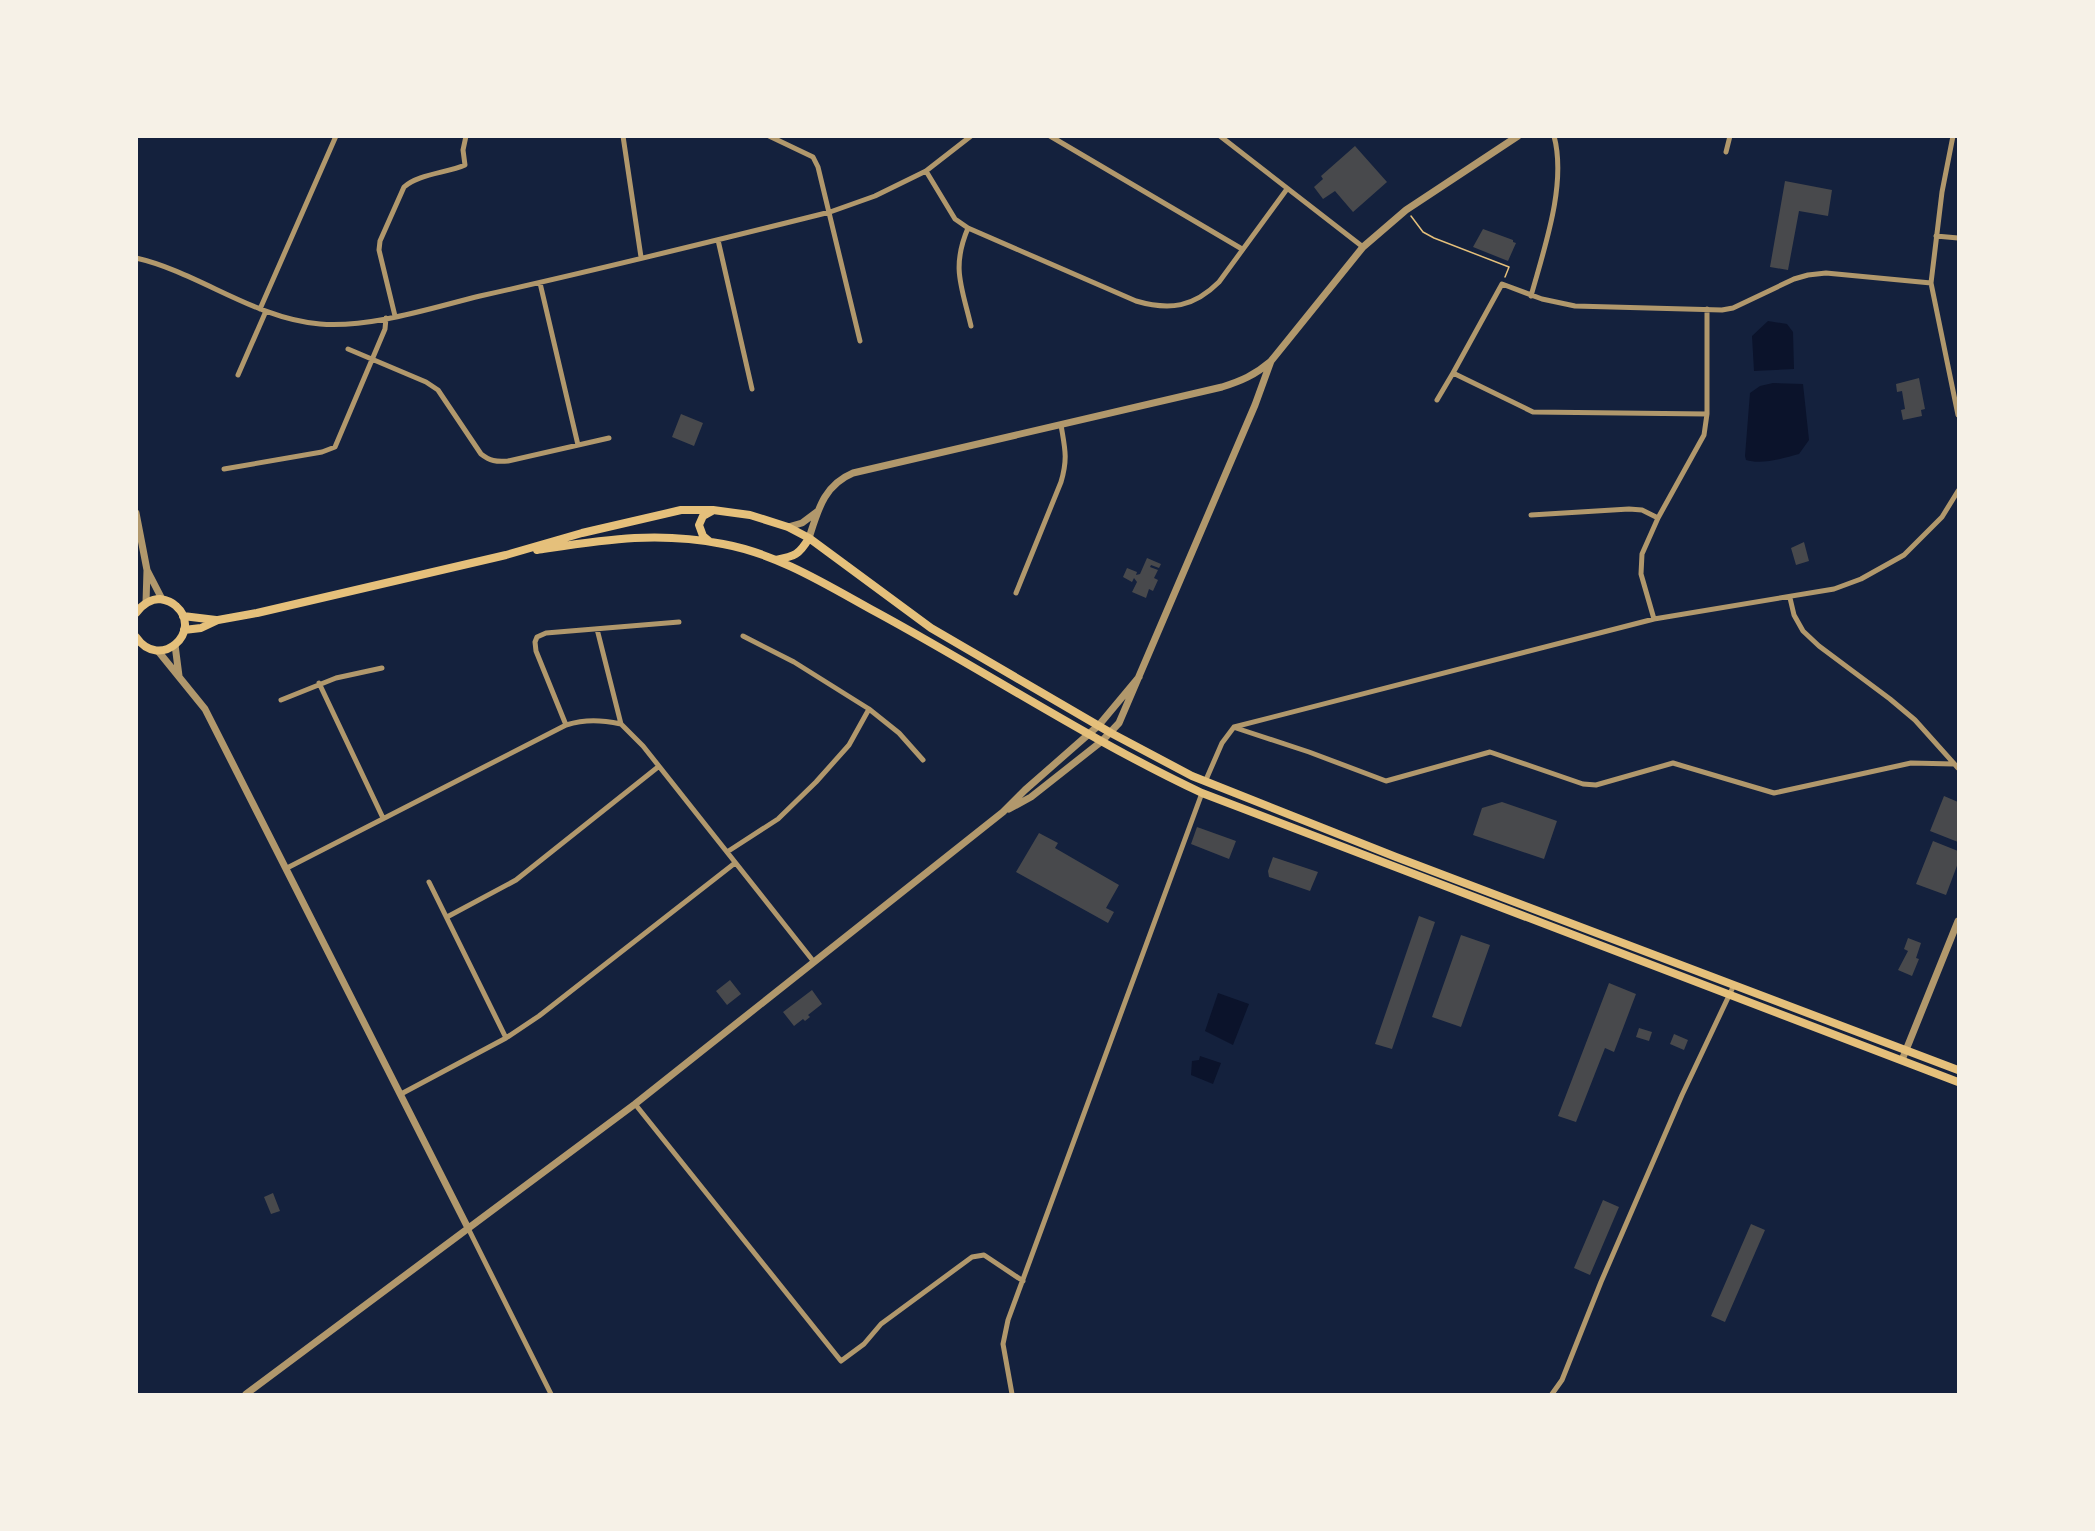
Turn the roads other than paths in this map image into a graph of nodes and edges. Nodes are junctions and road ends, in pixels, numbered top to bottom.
1 (336, 136) edge
2 (466, 136) edge
3 (623, 136) edge
4 (769, 136) edge
5 (971, 136) edge
6 (1050, 136) edge
7 (1220, 136) edge
8 (1518, 136) edge
9 (1554, 136) edge
10 (1730, 136) edge
11 (1953, 136) edge
12 (1726, 152) dead end
13 (926, 171) junction
14 (1287, 189) junction
15 (830, 212) junction
16 (968, 228) junction
17 (1936, 236) junction
18 (1959, 238) edge
19 (718, 240) junction
20 (1363, 247) junction
21 (1242, 249) junction
22 (641, 257) junction
23 (136, 258) edge
24 (540, 283) junction
25 (1931, 283) junction
26 (1531, 296) junction
27 (1707, 309) junction
28 (263, 310) junction
29 (395, 316) junction
30 (386, 318) junction
31 (971, 326) dead end
32 (860, 341) dead end
33 (348, 349) dead end
34 (373, 359) junction
35 (1271, 361) junction
36 (1453, 373) junction
37 (238, 375) dead end
38 (752, 389) dead end
39 (1437, 400) dead end
40 (1707, 414) junction
41 (1959, 415) edge
42 (1061, 425) junction
43 (609, 438) dead end
44 (578, 445) junction
45 (224, 469) dead end
46 (1959, 491) edge
47 (713, 510) junction
48 (818, 511) junction
49 (136, 513) edge
50 (1531, 515) dead end
51 (1658, 519) junction
52 (788, 527) junction
53 (809, 538) junction
54 (709, 542) junction
55 (506, 555) junction
56 (777, 560) junction
57 (147, 570) junction
58 (1016, 593) dead end
59 (1790, 598) junction
60 (162, 599) junction
61 (146, 603) junction
62 (136, 613) edge
63 (183, 616) junction
64 (1654, 619) junction
65 (218, 620) junction
66 (679, 622) dead end
67 (597, 629) junction
68 (184, 630) junction
69 (742, 636) dead end
70 (136, 637) edge
71 (175, 645) junction
72 (158, 651) junction
73 (382, 668) dead end
74 (179, 676) junction
75 (1139, 677) junction
76 (320, 683) junction
77 (282, 700) dead end
78 (869, 710) junction
79 (621, 724) junction
80 (566, 725) junction
81 (1098, 725) junction
82 (1234, 727) junction
83 (1112, 733) junction
84 (1089, 734) junction
85 (1102, 741) junction
86 (923, 760) dead end
87 (1956, 766) edge
88 (658, 767) junction
89 (1205, 782) junction
90 (1025, 790) junction
91 (1202, 793) junction
92 (1031, 797) junction
93 (1003, 813) junction
94 (383, 818) junction
95 (727, 852) junction
96 (735, 863) junction
97 (287, 868) junction
98 (429, 882) dead end
99 (447, 917) junction
100 (1959, 921) edge
101 (814, 962) junction
102 (1734, 985) junction
103 (1729, 994) junction
104 (506, 1038) junction
105 (1906, 1051) junction
106 (1902, 1060) junction
107 (1959, 1070) edge
108 (1959, 1082) edge
109 (401, 1094) junction
110 (635, 1104) junction
111 (468, 1228) junction
112 (1023, 1281) junction
113 (246, 1395) edge
114 (551, 1395) edge
115 (1012, 1395) edge
116 (1552, 1395) edge

1 - 28 street
2 - 29 street
3 - 22 street
4 - 15 street
5 - 13 street
6 - 21 street
7 - 14 street
8 - 20 street
9 - 26 street
10 - 12 street
11 - 17 street
13 - 15 street
13 - 16 street
14 - 20 street
14 - 21 street
15 - 19 street
15 - 32 street
16 - 21 street
16 - 31 street
17 - 18 street
17 - 25 street
19 - 22 street
19 - 38 street
20 - 35 street
22 - 24 street
23 - 28 street
24 - 29 street
24 - 44 street
25 - 27 street
25 - 41 street
26 - 27 street
26 - 36 street
27 - 40 street
28 - 30 street
28 - 37 street
29 - 30 street
30 - 34 street
33 - 34 street
34 - 44 street
34 - 45 street
35 - 42 street
35 - 75 street
36 - 39 street
36 - 40 street
40 - 51 street
42 - 48 street
42 - 58 street
43 - 44 street
46 - 59 street
47 - 52 main road
47 - 54 main road
47 - 55 main road
48 - 52 street
48 - 53 street
49 - 57 street
50 - 51 street
51 - 64 street
52 - 53 main road
53 - 56 main road
53 - 81 main road
54 - 55 main road
54 - 56 main road
55 - 65 main road
56 - 84 main road
57 - 60 street
57 - 61 street
59 - 64 street
59 - 87 street
60 - 61 main road
60 - 63 main road
61 - 62 main road
63 - 65 main road
63 - 68 main road
64 - 82 street
65 - 68 main road
66 - 67 street
67 - 79 street
67 - 80 street
68 - 71 main road
69 - 78 street
70 - 72 main road
71 - 72 main road
71 - 74 street
72 - 74 street
73 - 76 street
74 - 97 street
75 - 81 street
75 - 83 street
76 - 77 street
76 - 94 street
78 - 86 street
78 - 95 street
79 - 80 street
79 - 88 street
80 - 94 street
81 - 83 main road
81 - 84 street
82 - 87 street
82 - 89 street
83 - 85 street
83 - 89 main road
84 - 85 main road
84 - 90 street
85 - 91 main road
85 - 92 street
88 - 95 street
88 - 99 street
89 - 102 main road
90 - 92 street
90 - 93 street
91 - 103 main road
91 - 112 street
92 - 93 street
93 - 101 street
94 - 97 street
95 - 96 street
96 - 101 street
96 - 104 street
97 - 109 street
98 - 99 street
99 - 104 street
100 - 105 street
101 - 110 street
102 - 103 street
102 - 105 main road
103 - 106 main road
103 - 116 street
104 - 109 street
105 - 106 street
105 - 107 main road
106 - 108 main road
109 - 111 street
110 - 111 street
110 - 112 street
111 - 113 street
111 - 114 street
112 - 115 street

